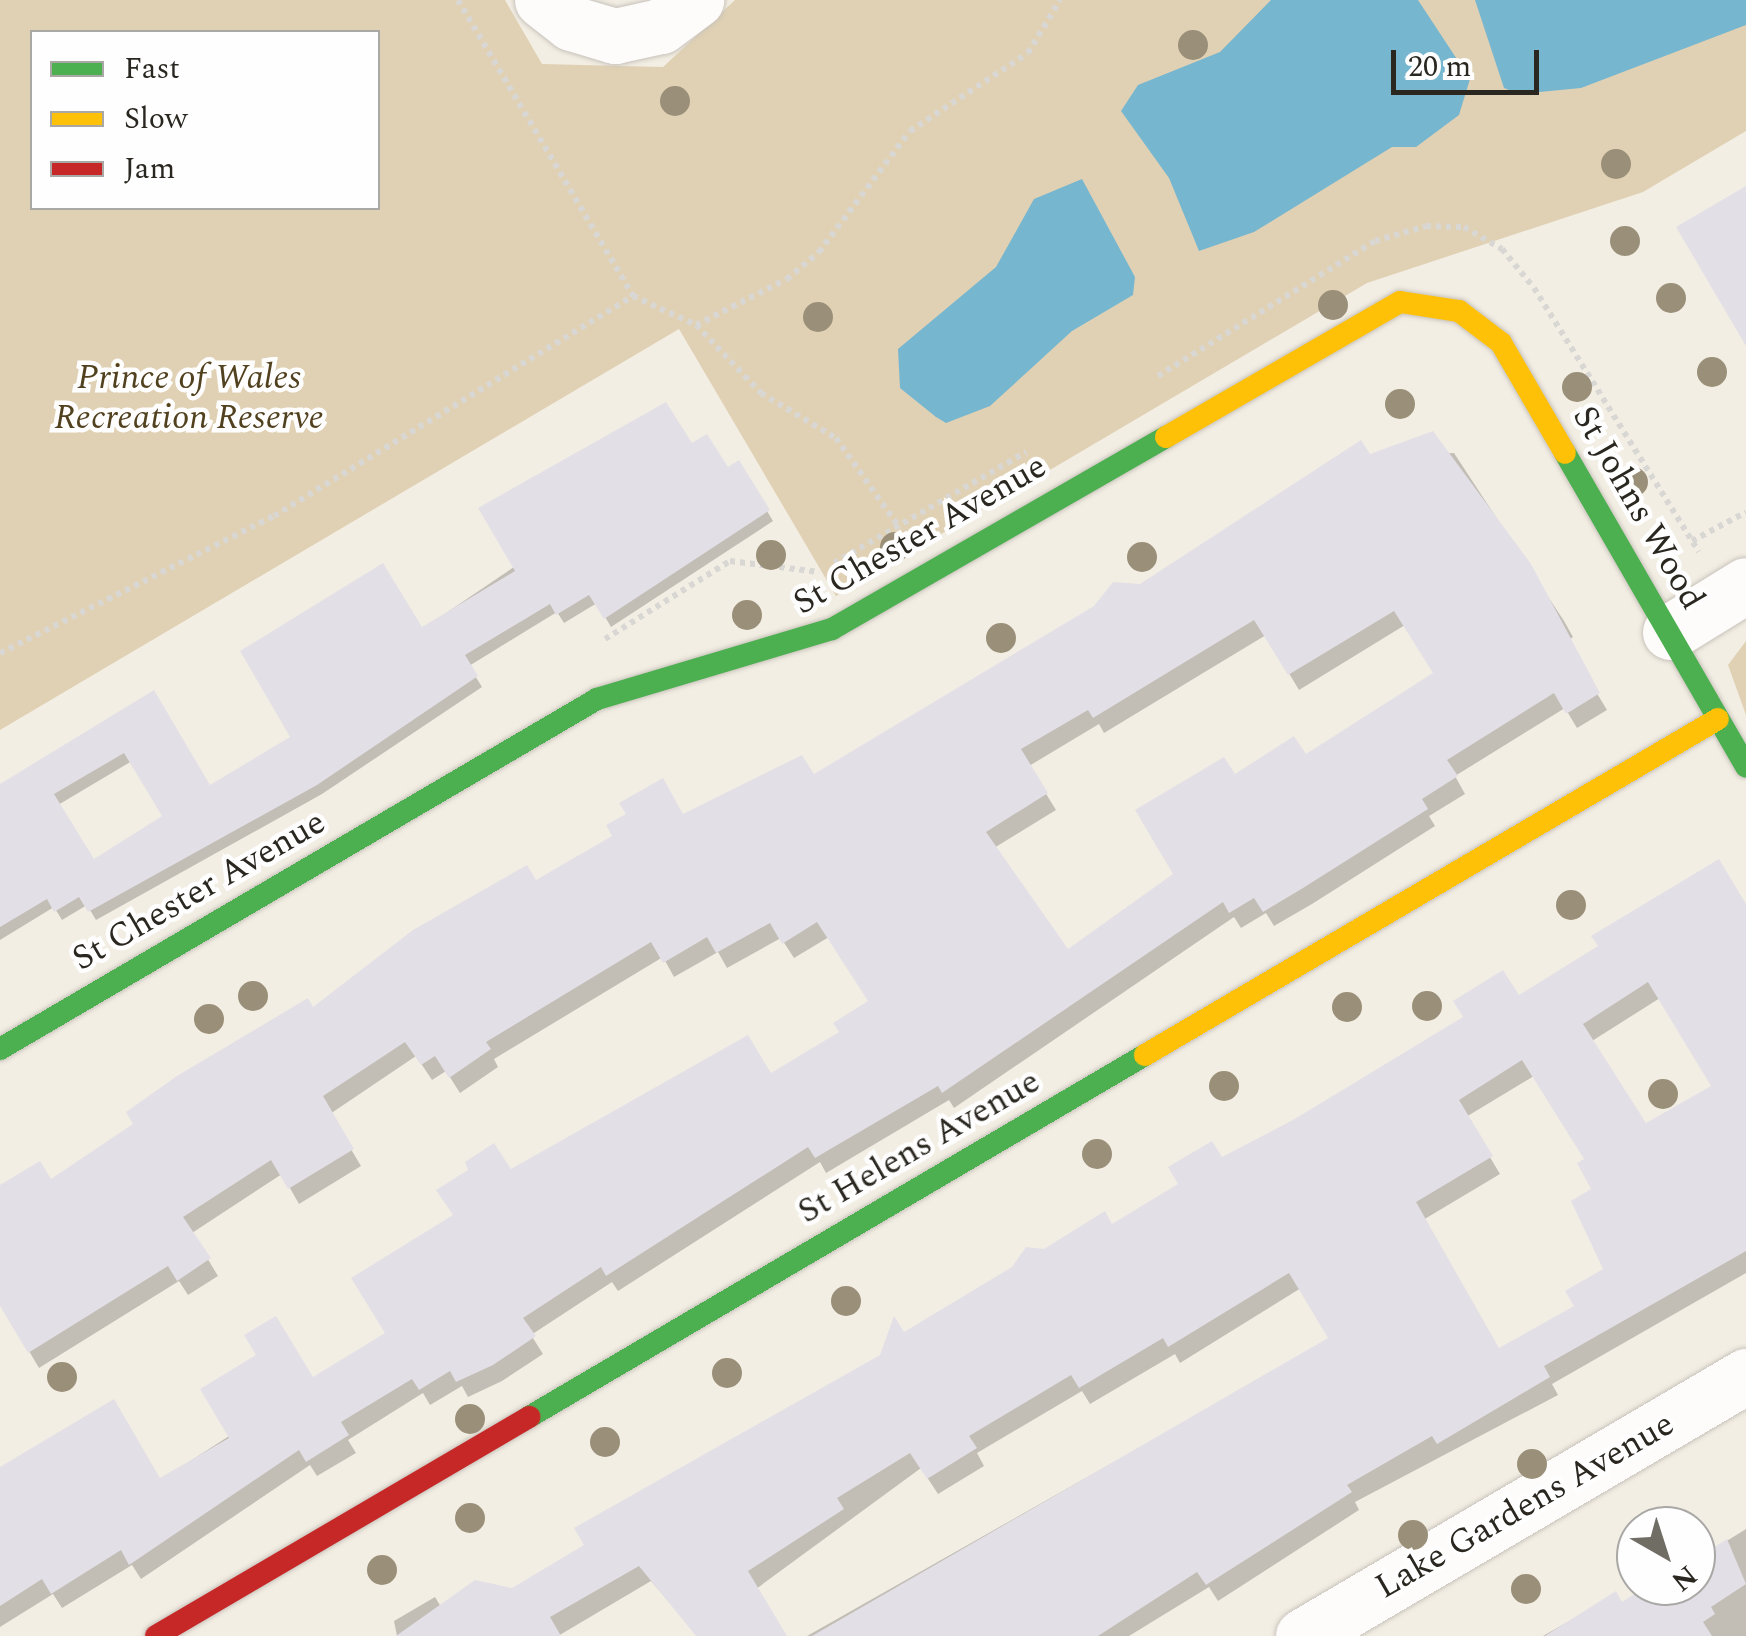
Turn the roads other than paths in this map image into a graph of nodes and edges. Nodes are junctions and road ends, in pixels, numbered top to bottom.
1 (542, 0) edge
2 (696, 0) edge
3 (1448, 307) joint
4 (1746, 585) edge
5 (1670, 632) junction
6 (1718, 719) junction
7 (1746, 766) edge
8 (0, 1049) edge
9 (1746, 1376) edge
10 (156, 1636) edge
11 (1303, 1636) edge

1 - 2 street
3 - 5 street, St Johns Wood
3 - 8 street, St Chester Avenue
4 - 5 street
5 - 6 street, St Johns Wood
6 - 7 street, St Johns Wood
6 - 10 street, St Helens Avenue
9 - 11 street, Lake Gardens Avenue

